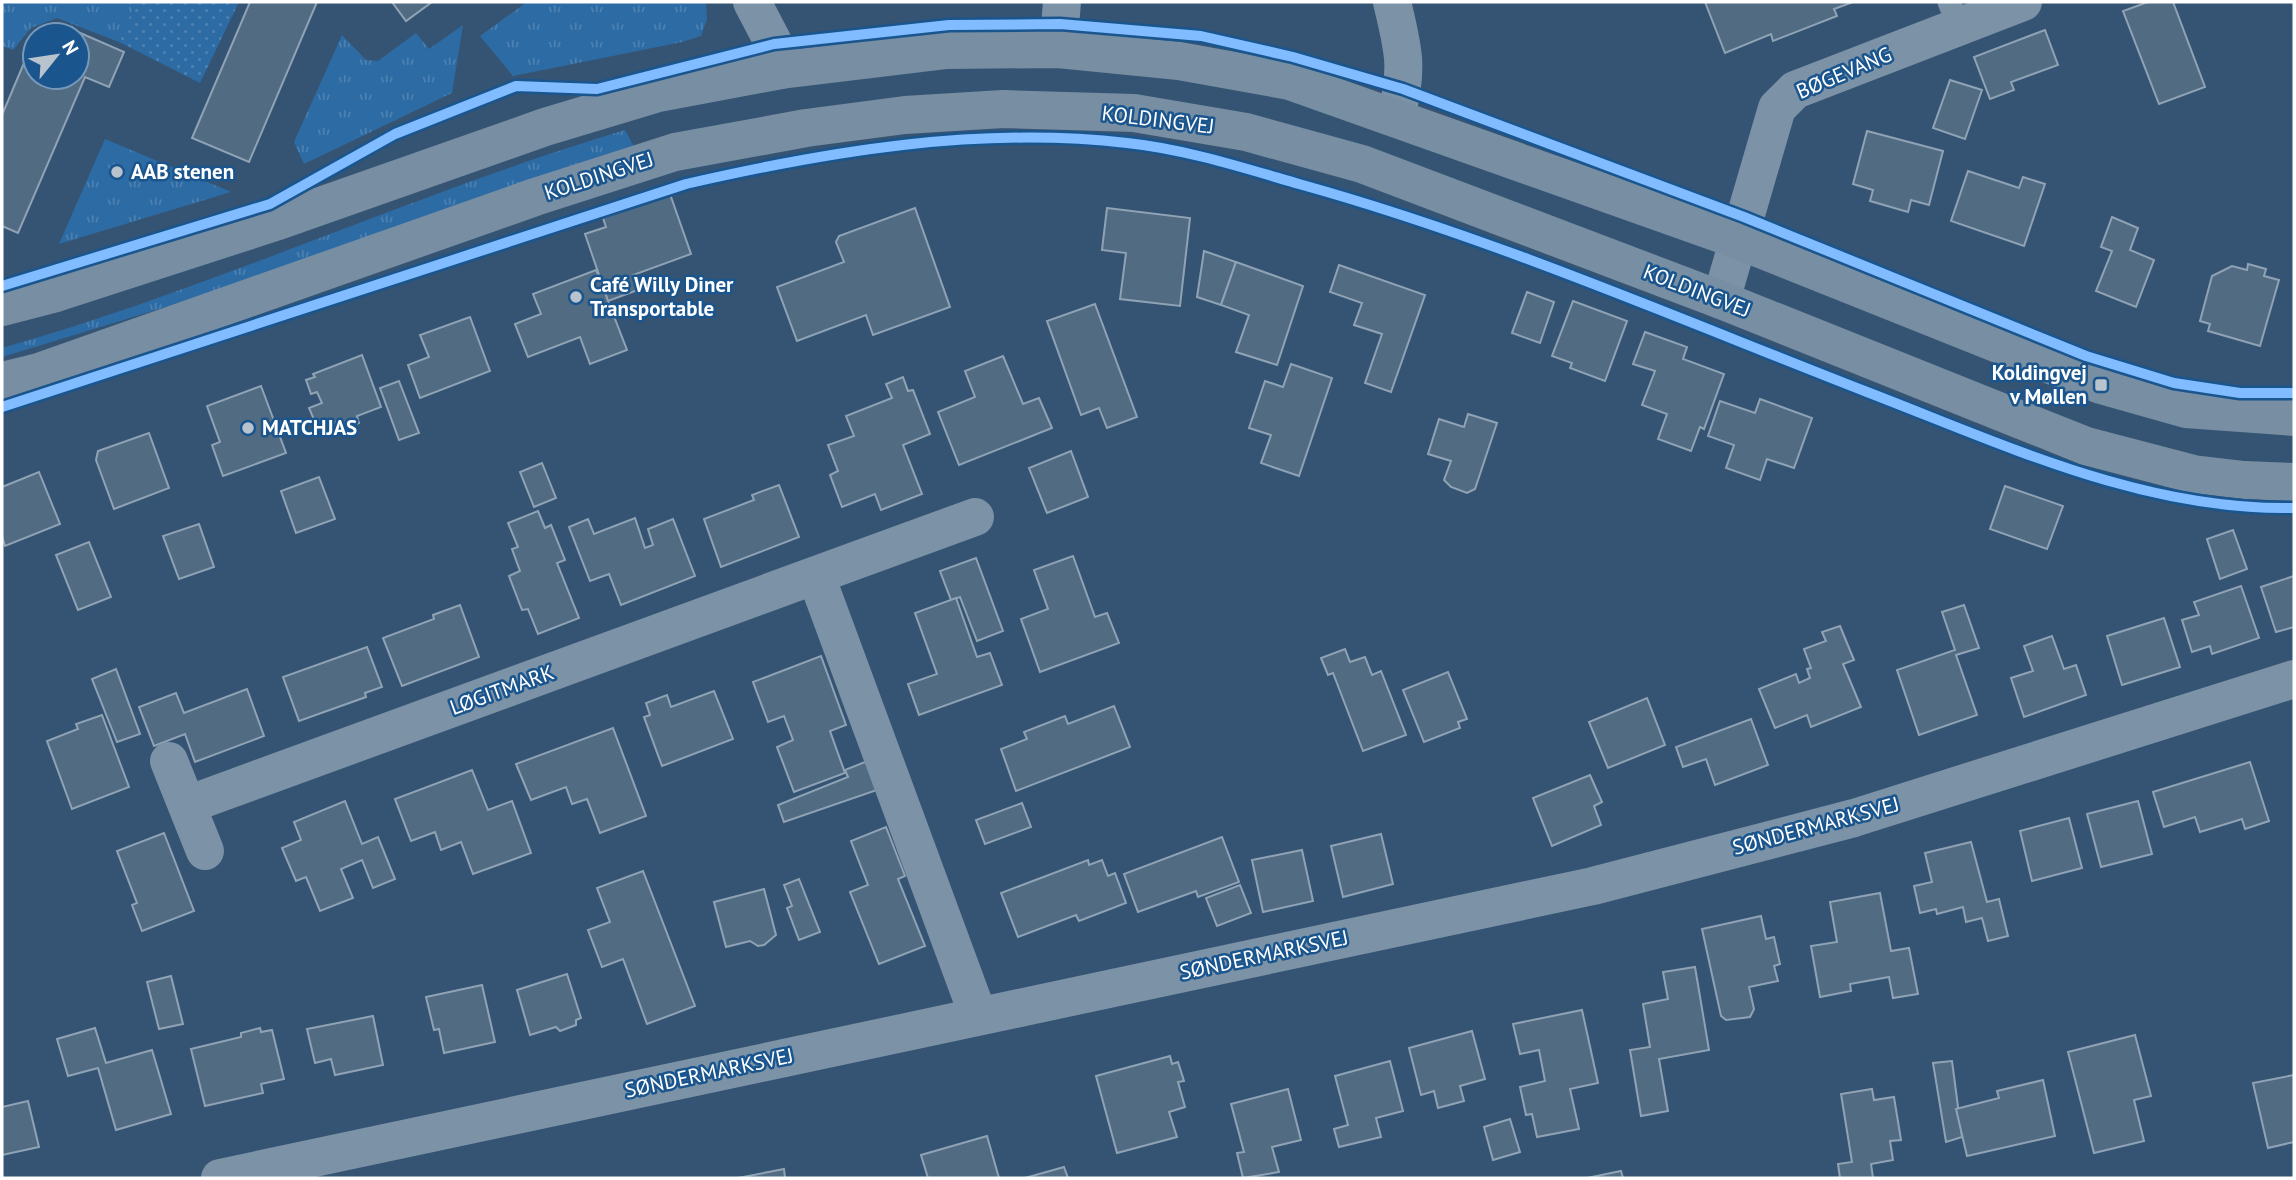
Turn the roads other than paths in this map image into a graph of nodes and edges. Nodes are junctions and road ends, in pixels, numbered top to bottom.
1 (752, 2) edge
2 (1062, 2) edge
3 (1392, 2) edge
4 (2023, 2) edge
5 (1954, 14) edge
6 (1058, 49) junction
7 (781, 70) junction
8 (1396, 116) junction
9 (1738, 240) junction
10 (1721, 300) junction
11 (2, 307) edge
12 (2, 381) edge
13 (2294, 417) edge
14 (2294, 482) edge
15 (975, 517) dead end
16 (816, 576) junction
17 (2294, 679) edge
18 (169, 761) dead end
19 (187, 805) junction
20 (205, 851) dead end
21 (978, 1015) junction
22 (235, 1177) edge

1 - 7 street
2 - 6 street
3 - 8 street
4 - 5 street, BØGEVANG
5 - 9 street, BØGEVANG
6 - 7 main road
6 - 8 main road
7 - 11 main road
8 - 9 main road
9 - 10 street, BØGEVANG
9 - 13 main road
10 - 12 main road, KOLDINGVEJ
10 - 14 main road, KOLDINGVEJ
15 - 16 street, LØGITMARK
16 - 19 street, LØGITMARK
16 - 21 street
17 - 21 street, SØNDERMARKSVEJ
18 - 19 street
19 - 20 street
21 - 22 street, SØNDERMARKSVEJ

